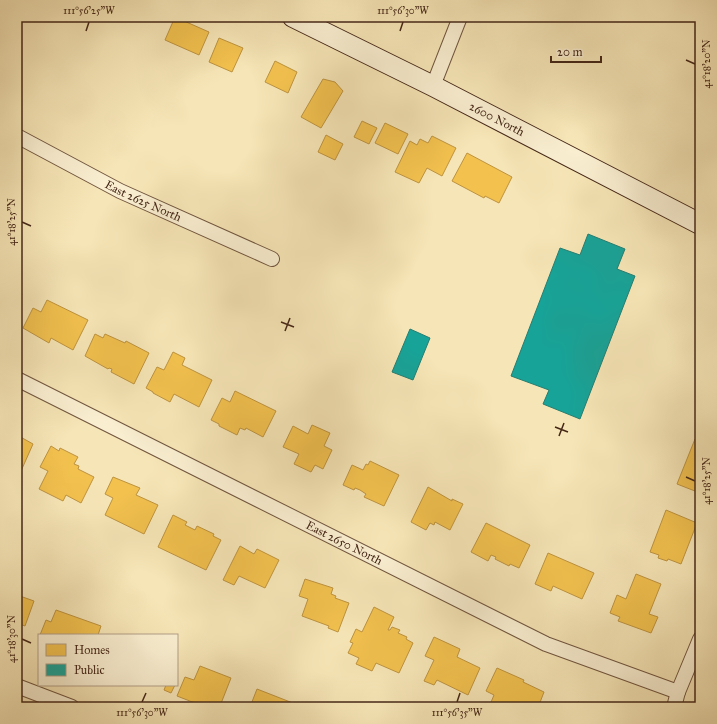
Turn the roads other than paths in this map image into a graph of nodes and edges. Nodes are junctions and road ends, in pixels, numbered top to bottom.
1 (293, 17) edge
2 (460, 17) edge
3 (433, 86) junction
4 (17, 136) edge
5 (700, 224) edge
6 (272, 259) dead end
7 (17, 379) edge
8 (700, 639) edge
9 (17, 686) edge
10 (678, 692) junction
11 (72, 707) edge
12 (674, 707) edge

1 - 3 street, 2600 North
2 - 3 street
3 - 5 street, 2600 North
4 - 6 street, East 2625 North
7 - 10 street, East 2650 North
8 - 10 street
9 - 11 street
10 - 12 street

